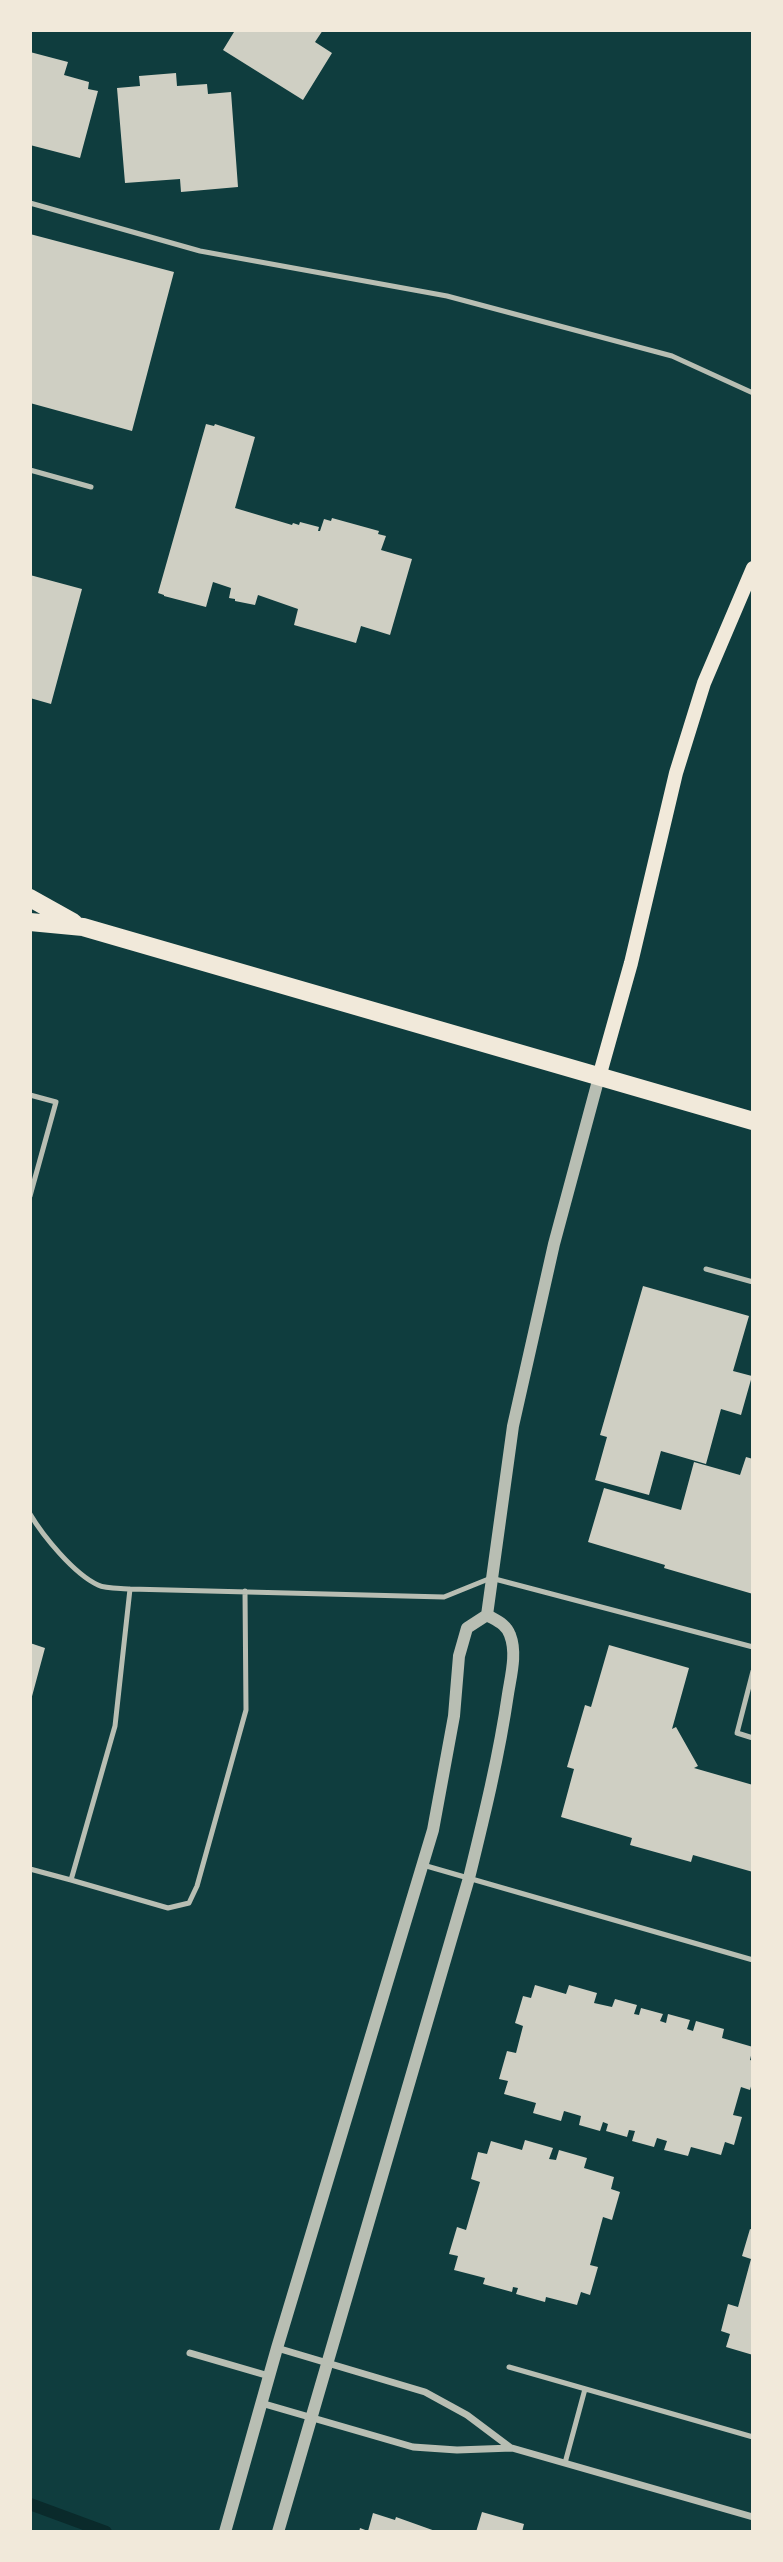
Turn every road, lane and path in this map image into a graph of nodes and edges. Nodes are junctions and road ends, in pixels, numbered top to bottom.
1 (30, 203) edge
2 (753, 393) edge
3 (30, 470) edge
4 (91, 487) dead end
5 (753, 568) edge
6 (30, 898) edge
7 (30, 922) edge
8 (83, 927) junction
9 (599, 1077) junction
10 (30, 1095) edge
11 (753, 1121) edge
12 (30, 1194) edge
13 (706, 1269) dead end
14 (753, 1282) edge
15 (30, 1514) edge
16 (491, 1578) junction
17 (130, 1589) junction
18 (245, 1591) junction
19 (487, 1615) junction
20 (753, 1647) edge
21 (753, 1671) edge
22 (753, 1738) edge
23 (423, 1865) junction
24 (30, 1869) edge
25 (469, 1878) junction
26 (71, 1880) junction
27 (753, 1960) edge
28 (277, 2348) junction
29 (190, 2353) dead end
30 (327, 2363) junction
31 (509, 2367) dead end
32 (269, 2376) junction
33 (585, 2389) junction
34 (261, 2403) junction
35 (310, 2417) junction
36 (753, 2437) edge
37 (512, 2448) junction
38 (565, 2463) junction
39 (753, 2517) edge
40 (225, 2532) edge
41 (278, 2532) edge

1 - 2 lane
3 - 4 lane
5 - 9 main road
6 - 8 main road
7 - 8 main road
8 - 9 main road
9 - 11 main road
9 - 16 street
10 - 12 lane
13 - 14 lane
15 - 17 lane
16 - 18 lane
16 - 19 street
16 - 20 lane
17 - 18 lane
17 - 26 lane
18 - 26 lane
19 - 23 street
19 - 25 street
21 - 22 lane
23 - 25 lane
23 - 28 street
24 - 26 lane
25 - 27 lane
25 - 30 street
28 - 30 street
28 - 32 street
29 - 32 street
30 - 35 street
30 - 37 street
31 - 33 lane
32 - 34 street
33 - 36 lane
33 - 38 lane
34 - 35 street
34 - 40 street
35 - 37 street
35 - 41 street
37 - 38 street
38 - 39 street

